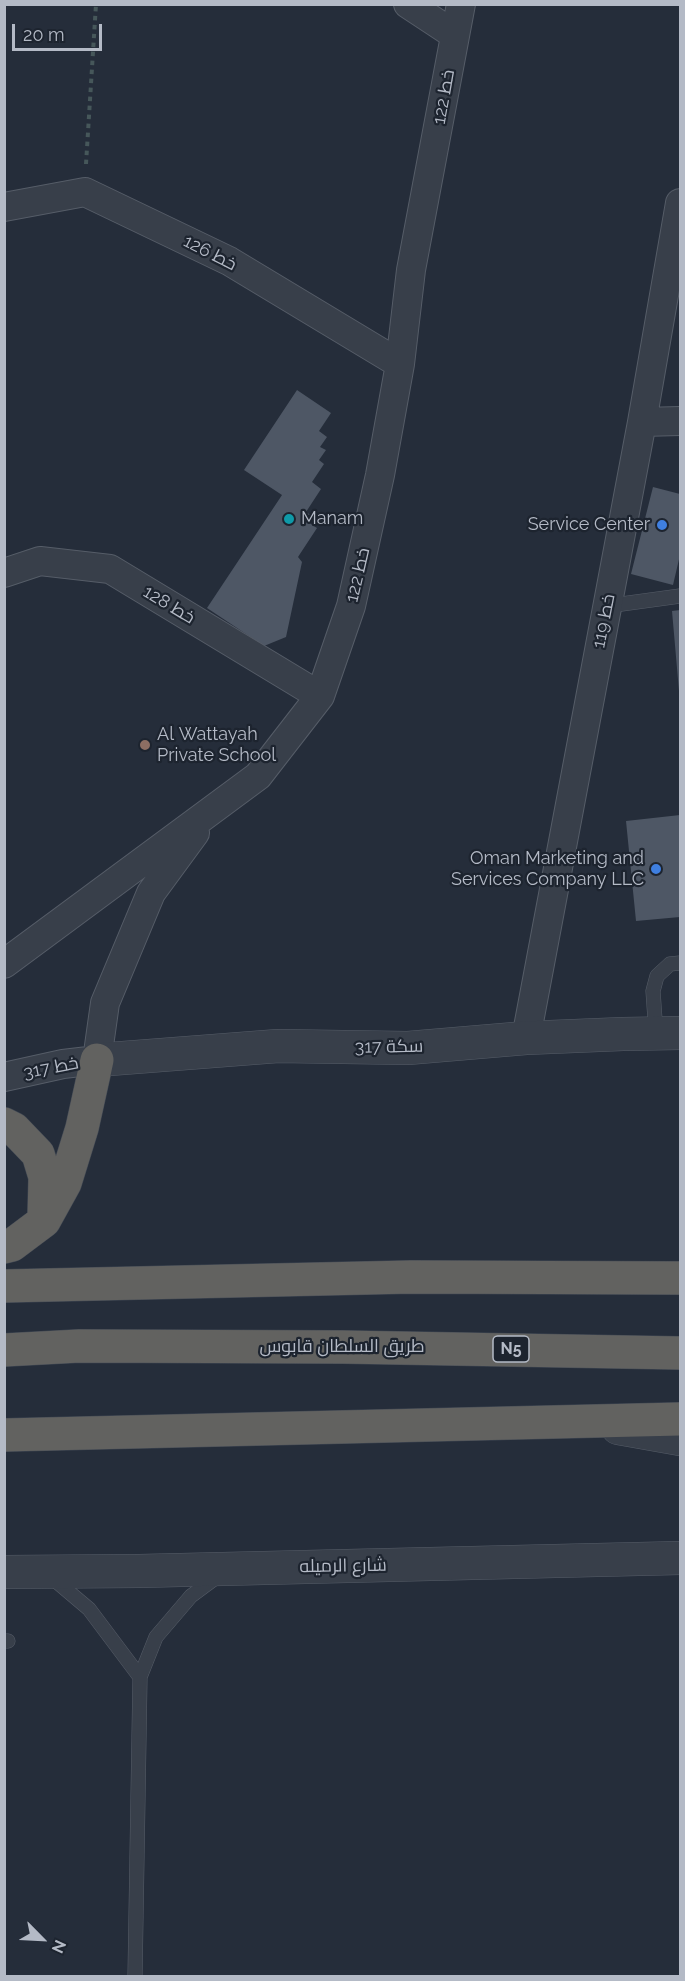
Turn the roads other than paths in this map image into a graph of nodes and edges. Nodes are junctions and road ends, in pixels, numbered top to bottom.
1 (408, 4) edge
2 (461, 4) edge
3 (454, 35) junction
4 (681, 203) edge
5 (4, 207) edge
6 (673, 282) edge
7 (400, 364) junction
8 (681, 421) edge
9 (642, 422) junction
10 (4, 573) edge
11 (681, 596) edge
12 (607, 606) junction
13 (320, 696) junction
14 (210, 811) junction
15 (681, 963) edge
16 (4, 964) edge
17 (668, 1033) edge
18 (526, 1038) junction
19 (97, 1060) junction
20 (4, 1077) edge
21 (4, 1124) edge
22 (44, 1221) junction
23 (4, 1247) edge
24 (681, 1278) edge
25 (4, 1286) edge
26 (4, 1350) edge
27 (681, 1353) edge
28 (681, 1419) edge
29 (574, 1421) junction
30 (4, 1435) edge
31 (681, 1439) edge
32 (681, 1558) edge
33 (227, 1569) junction
34 (44, 1571) junction
35 (4, 1572) edge
36 (140, 1677) junction
37 (135, 1977) edge

1 - 3 street
2 - 3 street, خط 122
3 - 7 street, خط 122
4 - 6 street, خط 119
5 - 7 street, خط 126
6 - 9 street, خط 119
7 - 13 street, خط 122
8 - 9 street
9 - 12 street, خط 119
10 - 13 street, خط 128
11 - 12 lane
12 - 18 street, خط 119
13 - 14 street, خط 122
14 - 16 street, خط 122
14 - 19 street
15 - 17 lane
17 - 18 street, سكة 317
18 - 19 street, سكة 317
19 - 20 street, خط 317
19 - 22 highway
21 - 22 highway
22 - 23 highway
24 - 25 highway
26 - 27 highway, طريق السلطان قابوس / N5
28 - 29 highway
29 - 30 highway
29 - 31 street
32 - 33 street, شارع الرميله
33 - 34 street, شارع الرميله
33 - 36 lane
34 - 35 street, شارع الرميله
34 - 36 lane
36 - 37 lane

